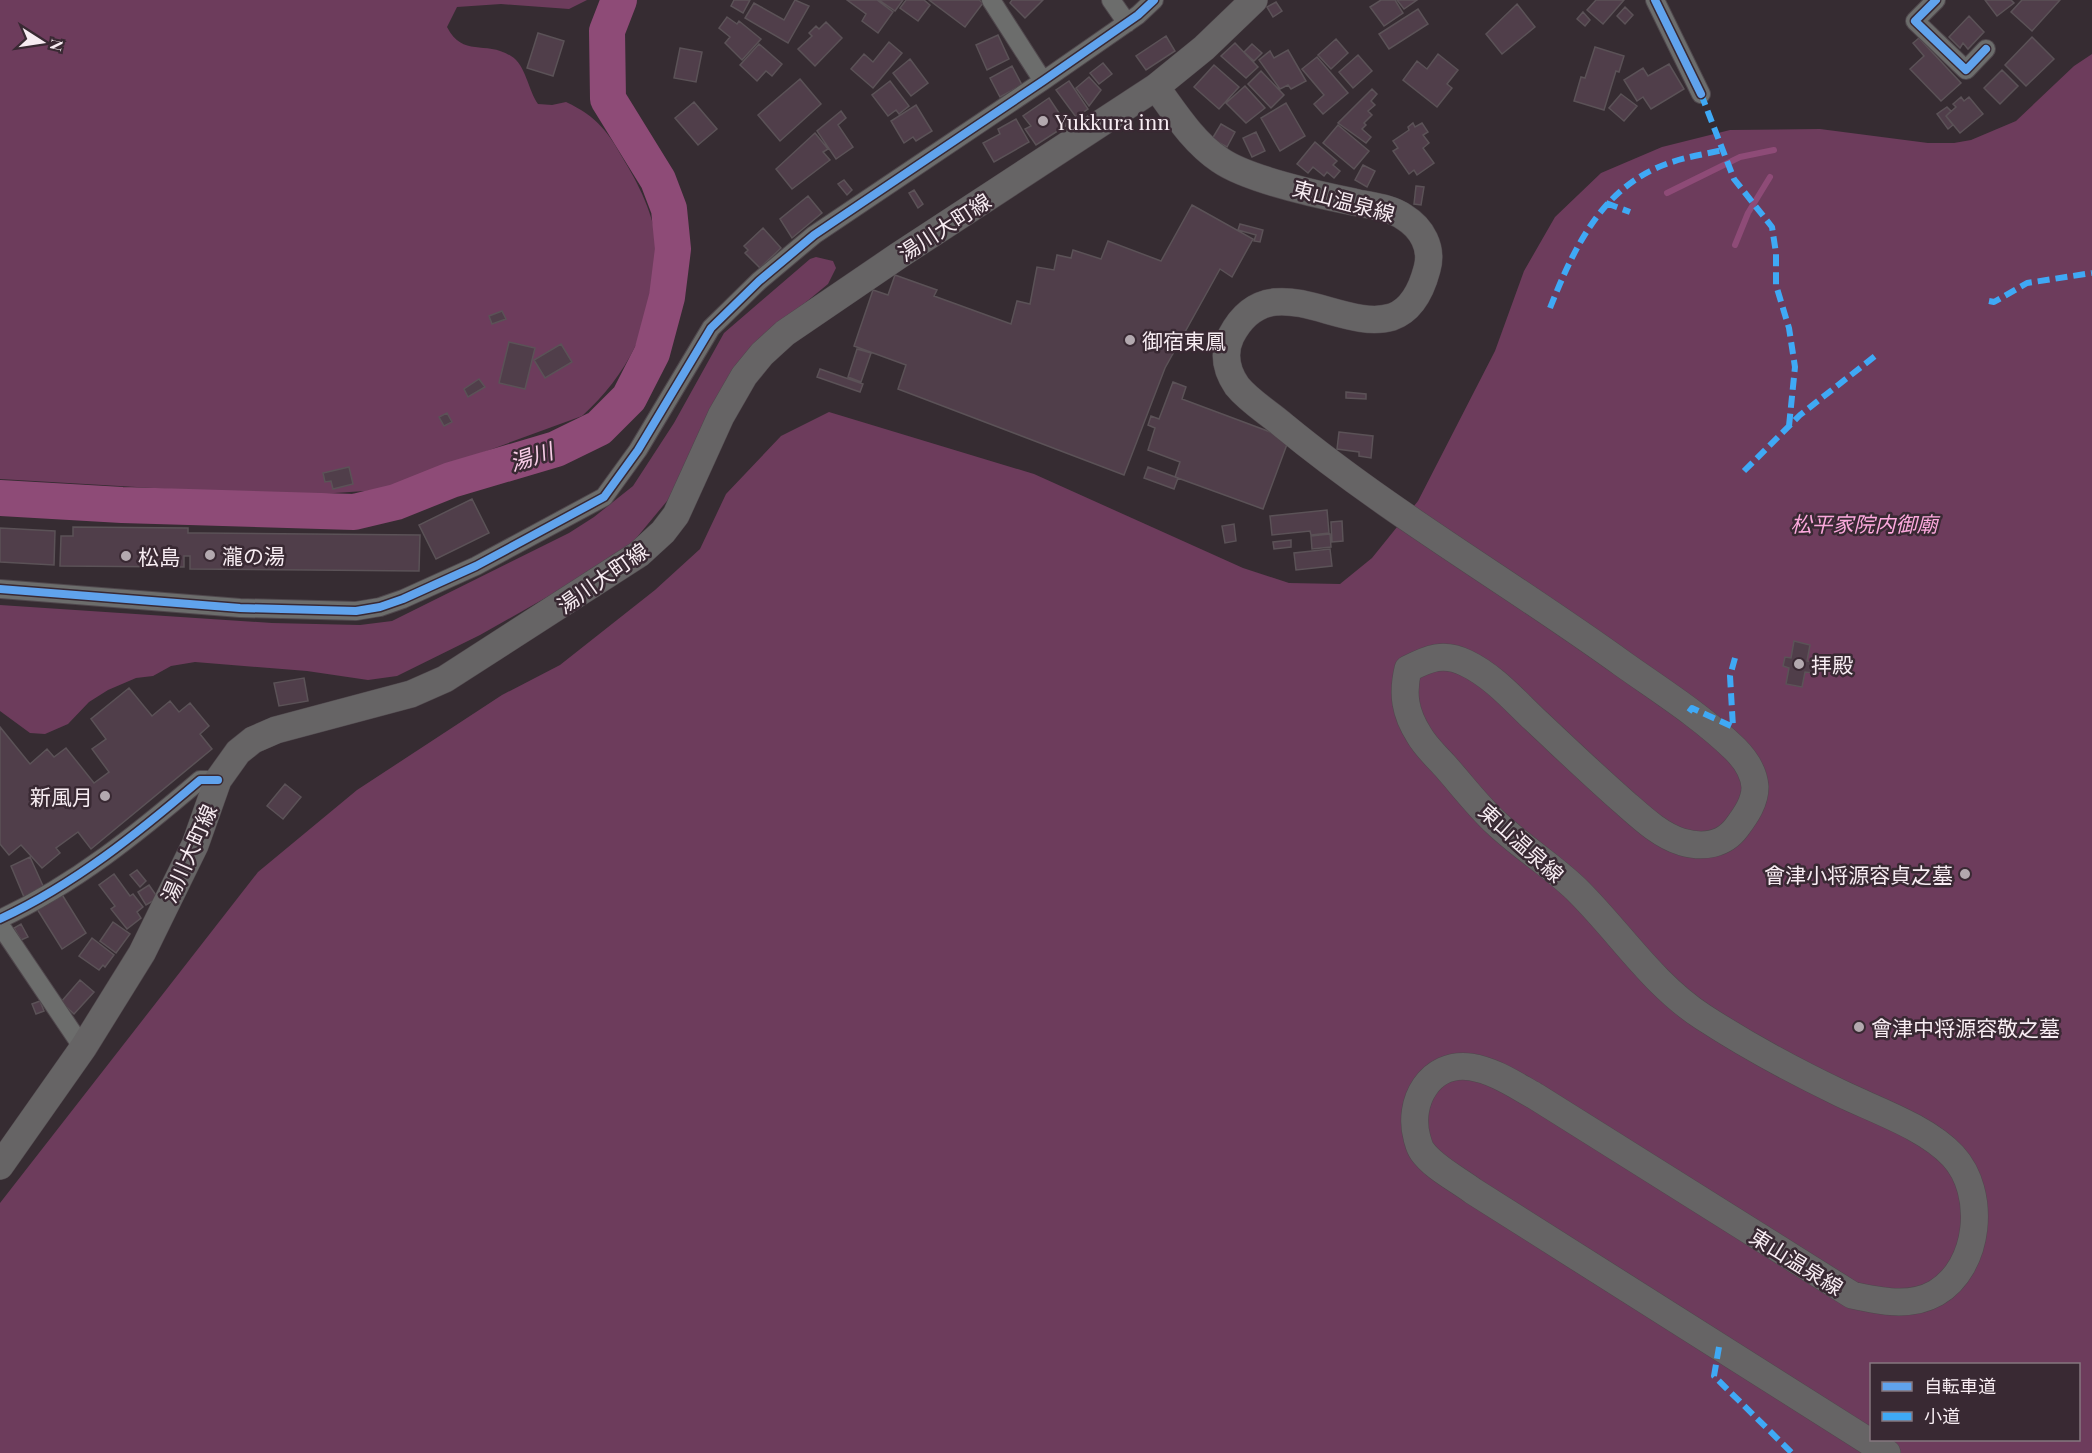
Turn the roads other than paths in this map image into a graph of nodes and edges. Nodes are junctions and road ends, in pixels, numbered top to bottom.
1 (991, 0) edge
2 (1111, 0) edge
3 (1154, 0) edge
4 (1254, 0) edge
5 (1655, 0) edge
6 (1936, 0) edge
7 (1127, 23) junction
8 (1986, 50) dead end
9 (1043, 81) junction
10 (1156, 87) junction
11 (1701, 94) dead end
12 (0, 590) edge
13 (218, 780) junction
14 (0, 919) edge
15 (0, 925) edge
16 (83, 1048) junction
17 (0, 1166) edge
18 (1887, 1453) edge

1 - 9 street
2 - 7 street
3 - 7 street
4 - 10 main road, 湯川大町線
5 - 11 street
6 - 8 street
7 - 9 street
9 - 12 street
10 - 13 main road, 湯川大町線
10 - 18 main road, 東山温泉線
13 - 14 street
13 - 16 main road, 湯川大町線
15 - 16 street
16 - 17 main road, 湯川大町線

